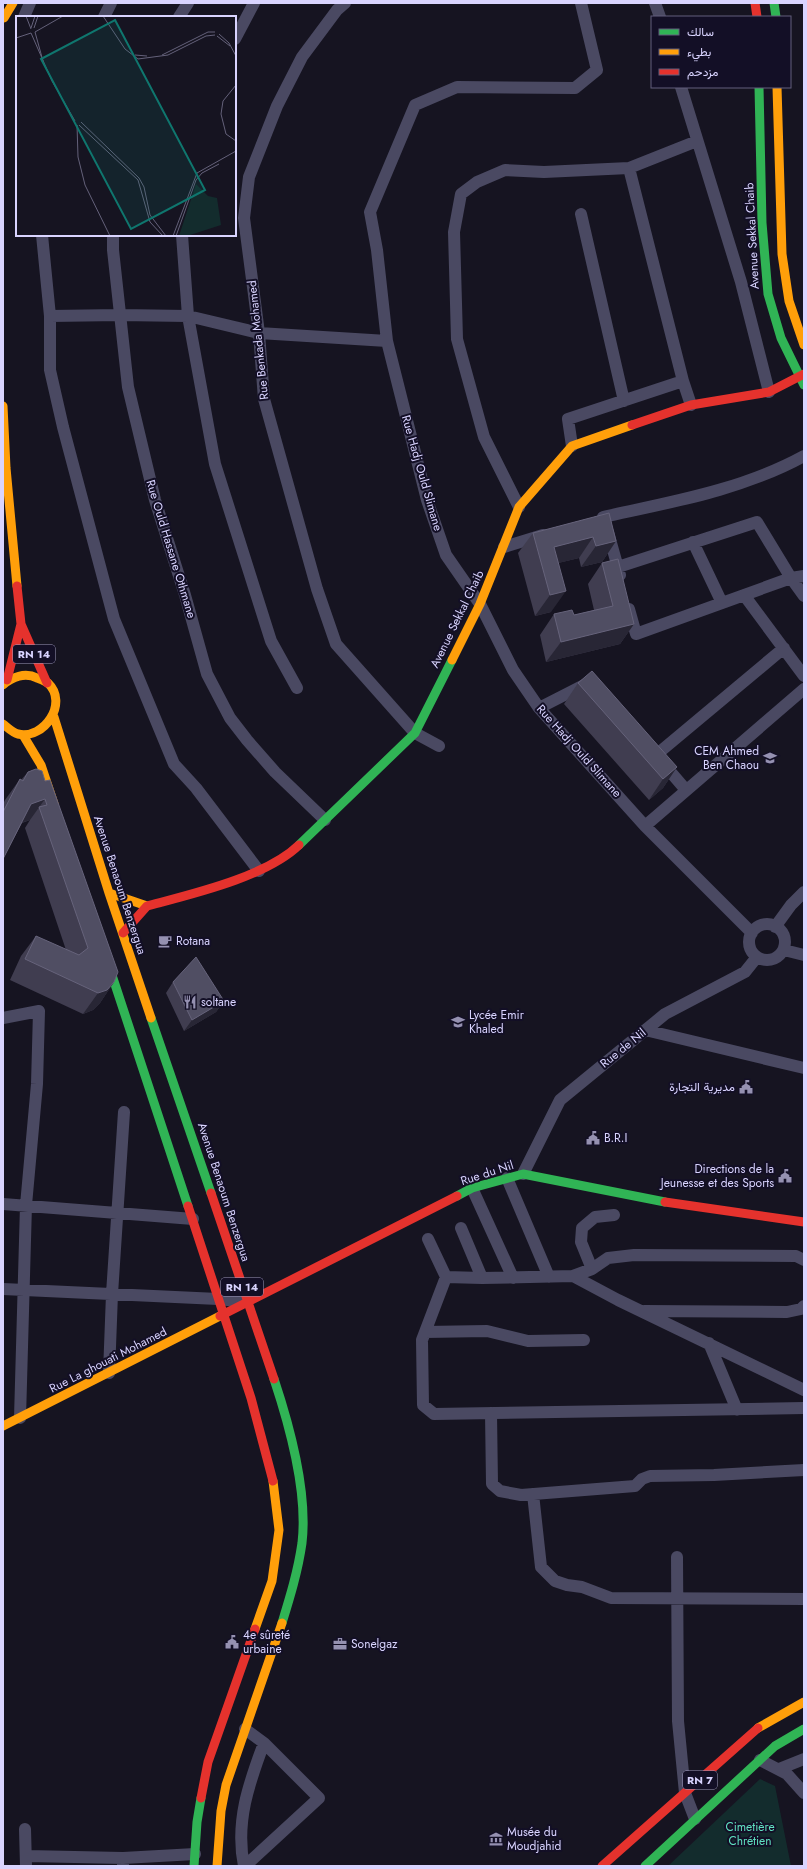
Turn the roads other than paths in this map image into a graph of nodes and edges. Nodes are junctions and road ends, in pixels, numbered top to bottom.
1 (13, 3) edge
2 (30, 3) edge
3 (111, 3) edge
4 (188, 3) edge
5 (254, 3) edge
6 (344, 3) edge
7 (581, 3) edge
8 (655, 3) edge
9 (755, 3) edge
10 (774, 3) edge
11 (24, 16) edge
12 (104, 16) edge
13 (180, 16) edge
14 (660, 16) edge
15 (757, 16) edge
16 (776, 16) edge
17 (3, 19) edge
18 (16, 20) edge
19 (236, 38) edge
20 (681, 88) edge
21 (759, 88) edge
22 (777, 88) edge
23 (697, 141) junction
24 (629, 168) junction
25 (581, 214) dead end
26 (42, 236) edge
27 (113, 236) edge
28 (182, 236) edge
29 (120, 315) junction
30 (50, 316) junction
31 (188, 316) junction
32 (258, 333) junction
33 (387, 341) junction
34 (804, 345) edge
35 (802, 379) edge
36 (682, 382) junction
37 (769, 392) junction
38 (624, 401) junction
39 (691, 405) junction
40 (3, 406) edge
41 (572, 446) junction
42 (804, 456) edge
43 (4, 468) edge
44 (519, 507) junction
45 (603, 517) junction
46 (588, 521) edge
47 (558, 531) edge
48 (3, 542) edge
49 (693, 542) junction
50 (504, 547) junction
51 (14, 559) junction
52 (618, 567) junction
53 (804, 576) edge
54 (791, 578) junction
55 (744, 595) junction
56 (804, 596) edge
57 (722, 603) junction
58 (480, 604) junction
59 (21, 624) junction
60 (784, 648) junction
61 (804, 676) edge
62 (5, 683) edge
63 (47, 683) junction
64 (597, 687) edge
65 (297, 688) dead end
66 (804, 689) edge
67 (539, 708) junction
68 (54, 717) junction
69 (5, 726) edge
70 (415, 732) junction
71 (23, 735) junction
72 (642, 738) edge
73 (3, 739) edge
74 (439, 746) dead end
75 (656, 755) junction
76 (686, 790) junction
77 (58, 817) edge
78 (325, 820) junction
79 (645, 826) junction
80 (259, 871) junction
81 (804, 892) edge
82 (109, 893) junction
83 (147, 906) junction
84 (775, 927) junction
85 (123, 933) junction
86 (752, 933) junction
87 (104, 950) edge
88 (784, 950) junction
89 (804, 955) edge
90 (757, 957) junction
91 (3, 1018) edge
92 (645, 1030) junction
93 (803, 1064) edge
94 (124, 1112) dead end
95 (523, 1174) junction
96 (507, 1178) junction
97 (472, 1188) junction
98 (3, 1204) edge
99 (26, 1205) junction
100 (117, 1213) junction
101 (614, 1215) dead end
102 (193, 1219) junction
103 (804, 1222) edge
104 (461, 1228) dead end
105 (428, 1239) dead end
106 (804, 1260) edge
107 (592, 1269) junction
108 (574, 1276) junction
109 (446, 1277) junction
110 (549, 1277) junction
111 (482, 1278) junction
112 (513, 1278) junction
113 (3, 1289) edge
114 (22, 1289) junction
115 (112, 1294) junction
116 (218, 1299) junction
117 (248, 1302) junction
118 (804, 1306) edge
119 (641, 1311) junction
120 (223, 1316) junction
121 (425, 1332) junction
122 (584, 1340) dead end
123 (709, 1343) junction
124 (110, 1372) junction
125 (804, 1390) edge
126 (804, 1408) edge
127 (737, 1410) junction
128 (491, 1413) junction
129 (20, 1418) junction
130 (3, 1426) edge
131 (804, 1470) edge
132 (533, 1494) junction
133 (677, 1558) dead end
134 (677, 1599) junction
135 (804, 1599) edge
136 (804, 1702) edge
137 (245, 1729) junction
138 (804, 1729) edge
139 (264, 1742) junction
140 (804, 1759) edge
141 (760, 1760) junction
142 (779, 1770) junction
143 (685, 1793) junction
144 (804, 1793) edge
145 (695, 1819) junction
146 (25, 1830) dead end
147 (194, 1860) edge
148 (26, 1861) edge
149 (123, 1862) edge
150 (217, 1866) edge
151 (244, 1866) edge
152 (602, 1866) edge
153 (644, 1866) edge

1 - 17 main road
2 - 11 street
3 - 12 street
4 - 13 street
5 - 19 street
6 - 32 street, Rue Benkada Mohamed
7 - 33 street, Rue Hadj Ould Slimane
8 - 14 street
9 - 15 main road
10 - 16 main road
17 - 18 street
20 - 23 street
21 - 35 main road, Avenue Sekkal Chaib
22 - 34 main road
23 - 24 street
23 - 37 street
24 - 36 street
24 - 44 street
25 - 38 street
26 - 30 street
27 - 29 street, Rue Ould Hassane Othmane
28 - 31 street
29 - 30 street
29 - 31 street
29 - 78 street, Rue Ould Hassane Othmane
30 - 80 street
31 - 32 street
31 - 65 street
32 - 33 street
32 - 70 street, Rue Benkada Mohamed
33 - 58 street, Rue Hadj Ould Slimane
35 - 37 main road, Avenue Sekkal Chaib
36 - 38 street
36 - 39 street
37 - 39 main road, Avenue Sekkal Chaib
38 - 41 street
39 - 41 main road, Avenue Sekkal Chaib
40 - 43 main road, RN 14
41 - 44 main road, Avenue Sekkal Chaib
42 - 45 street
43 - 51 main road, RN 14
44 - 50 main road, Avenue Sekkal Chaib
45 - 46 street
45 - 52 street
47 - 50 street
48 - 51 street
49 - 52 street
49 - 54 street
49 - 57 street
50 - 58 main road, Avenue Sekkal Chaib
51 - 59 main road, RN 14
52 - 57 street
53 - 54 street
54 - 55 street
54 - 56 street
55 - 57 street
55 - 60 street
58 - 67 street, Rue Hadj Ould Slimane
58 - 70 main road, Avenue Sekkal Chaib
59 - 62 main road, RN 14
59 - 63 main road, RN 14
60 - 61 street
60 - 75 street
62 - 63 main road
63 - 68 main road
64 - 67 street
66 - 76 street
67 - 79 street, Rue Hadj Ould Slimane
68 - 71 main road
68 - 82 main road, Avenue Benaoum Benzergua / RN 14
69 - 71 main road
69 - 73 main road
70 - 74 street, Rue Benkada Mohamed
70 - 78 main road, Avenue Sekkal Chaib
71 - 77 main road
72 - 75 street
75 - 76 street
76 - 79 street
78 - 80 main road, Avenue Sekkal Chaib
79 - 86 street, Rue Hadj Ould Slimane
80 - 83 main road, Avenue Sekkal Chaib
81 - 84 street
82 - 83 main road
82 - 85 main road, Avenue Benaoum Benzergua / RN 14
83 - 85 main road
84 - 86 street
84 - 88 street
85 - 117 main road, Avenue Benaoum Benzergua / RN 14
86 - 90 street
87 - 102 main road, RN 14
88 - 89 street
88 - 90 street
90 - 92 street, Rue de Nil
91 - 99 street
92 - 93 street
92 - 95 street, Rue de Nil
94 - 100 street
95 - 96 main road, Rue du Nil
95 - 103 main road, Rue du Nil
96 - 97 main road, Rue du Nil
96 - 110 street
97 - 112 street
97 - 117 main road, Rue du Nil
98 - 99 street
99 - 100 street
99 - 114 street
100 - 102 street
100 - 115 street
101 - 107 street
102 - 116 main road, RN 14
104 - 111 street
105 - 109 street
106 - 107 street
107 - 108 street
108 - 110 street
108 - 119 street
109 - 111 street
109 - 121 street
110 - 112 street
111 - 112 street
113 - 114 street
114 - 115 street
114 - 129 street
115 - 116 street
115 - 124 street
116 - 117 street
116 - 120 main road, RN 14
117 - 120 main road, Rue du Nil
117 - 137 main road, Avenue Benaoum Benzergua / RN 14
118 - 119 street
119 - 123 street
120 - 124 main road, Rue La ghouati Mohamed
120 - 147 main road, RN 14
121 - 122 street
121 - 128 street
123 - 125 street
123 - 127 street
124 - 129 main road, Rue La ghouati Mohamed
126 - 127 street
127 - 128 street
128 - 132 street
129 - 130 main road, Rue La ghouati Mohamed
131 - 132 street
132 - 134 street
133 - 134 street
134 - 135 street
134 - 143 street
136 - 143 main road, RN 7
137 - 139 street
137 - 150 main road, Avenue Benaoum Benzergua / RN 14
138 - 141 main road, RN 7
139 - 151 street
139 - 151 street
140 - 142 street
141 - 142 street
141 - 145 main road, RN 7
142 - 144 street
143 - 145 street
143 - 152 main road, RN 7
145 - 153 main road, RN 7
146 - 148 street
147 - 149 street
148 - 149 street

